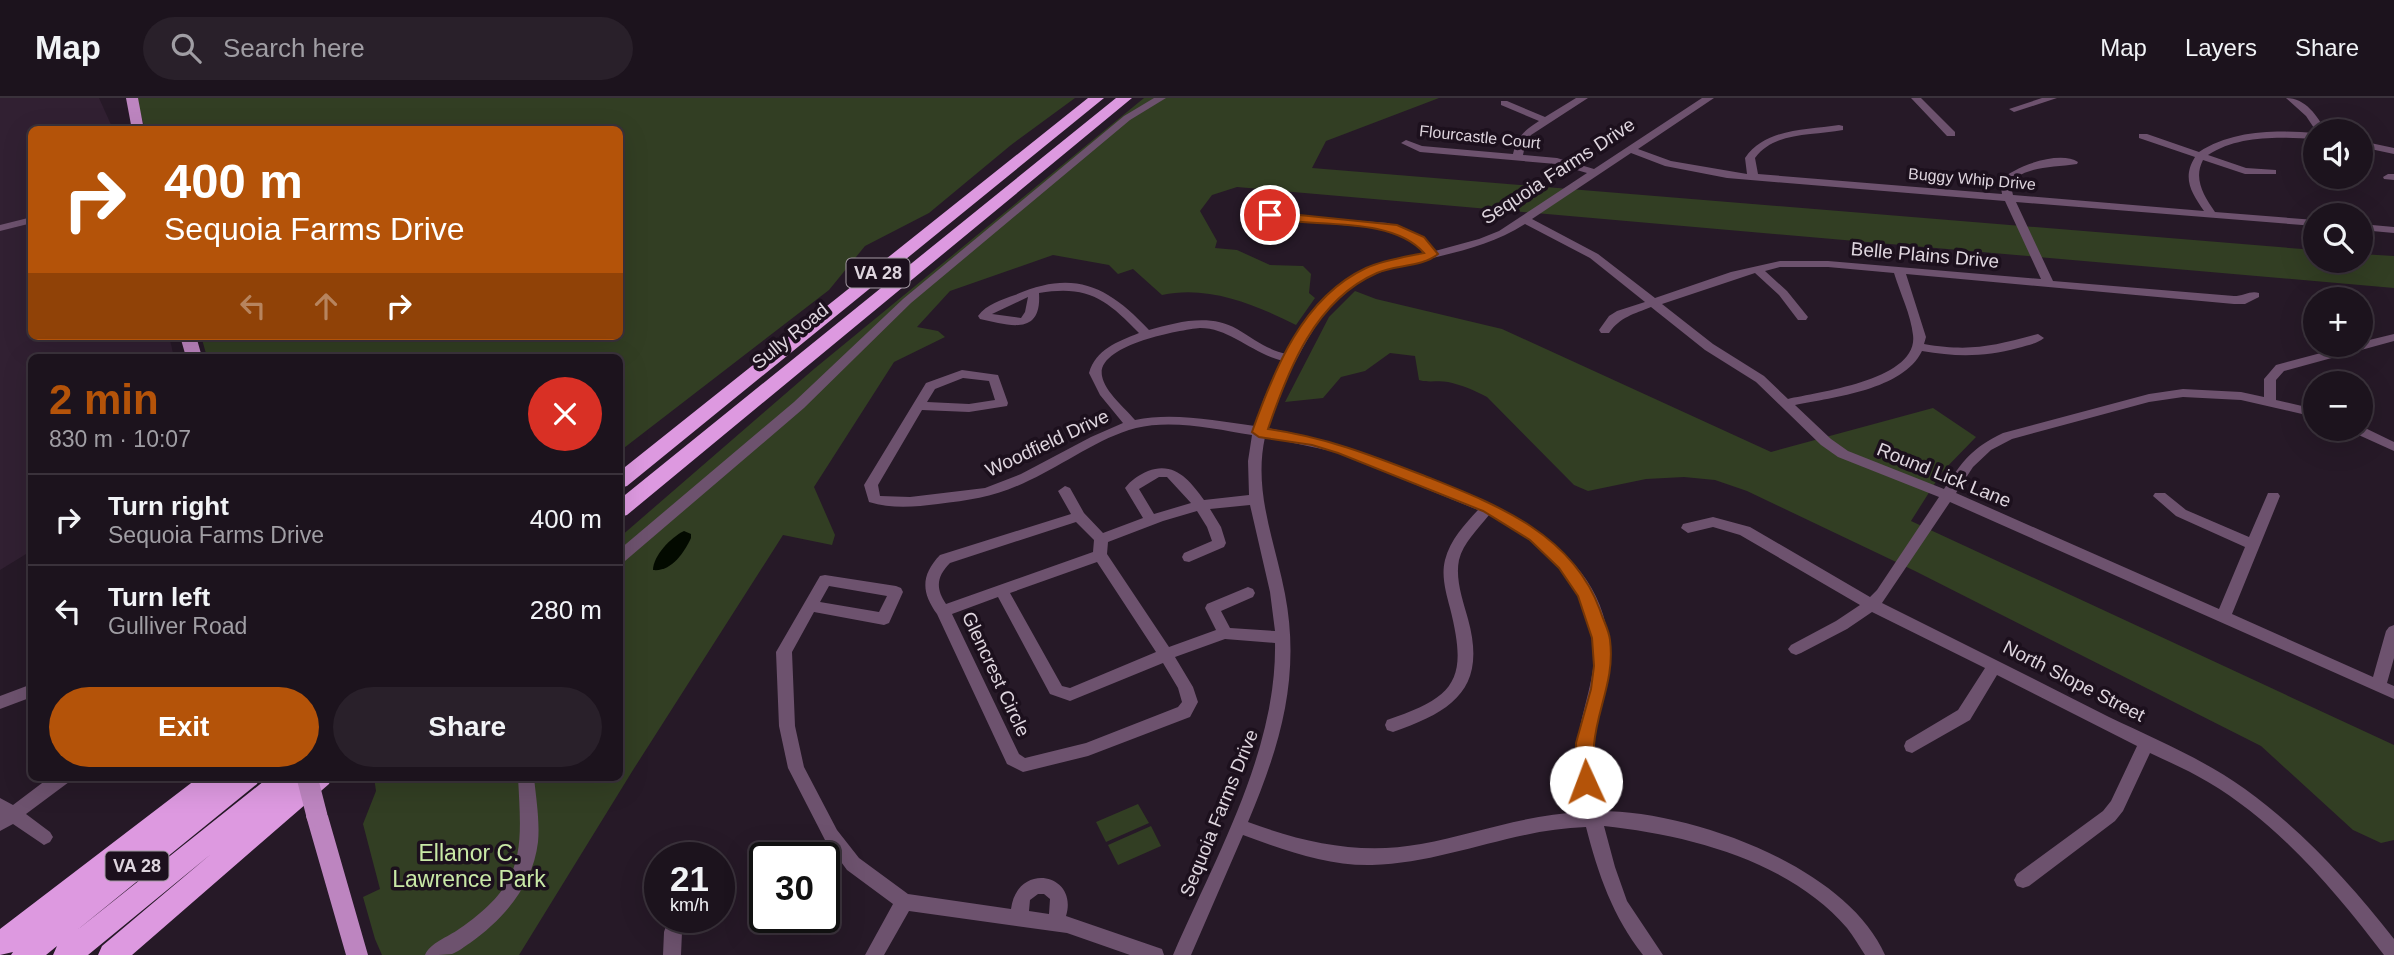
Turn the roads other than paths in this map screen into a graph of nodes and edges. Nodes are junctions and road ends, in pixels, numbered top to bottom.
1 (132, 98) edge
2 (1097, 98) edge
3 (1125, 98) edge
4 (1161, 98) edge
5 (1583, 98) edge
6 (1709, 98) edge
7 (1916, 98) edge
8 (2052, 98) edge
9 (2291, 98) edge
10 (1504, 103) dead end
11 (2014, 109) dead end
12 (2313, 119) edge
13 (1546, 121) junction
14 (137, 126) edge
15 (1839, 128) dead end
16 (1951, 134) dead end
17 (2303, 135) edge
18 (2143, 136) dead end
19 (1406, 143) dead end
20 (2373, 146) edge
21 (1629, 149) junction
22 (2394, 150) edge
23 (2201, 156) junction
24 (1518, 157) junction
25 (2073, 162) dead end
26 (1593, 172) junction
27 (2272, 172) dead end
28 (1753, 177) junction
29 (2009, 198) junction
30 (1252, 214) dead end
31 (2212, 215) junction
32 (1524, 219) junction
33 (28, 221) edge
34 (2303, 222) edge
35 (0, 228) edge
36 (2373, 228) edge
37 (2394, 230) edge
38 (1432, 254) junction
39 (1756, 268) junction
40 (1899, 271) junction
41 (2049, 284) junction
42 (1033, 291) dead end
43 (2255, 295) dead end
44 (1653, 303) junction
45 (1801, 317) dead end
46 (1605, 330) dead end
47 (1147, 335) junction
48 (2393, 337) edge
49 (2038, 338) dead end
50 (1920, 348) junction
51 (1290, 359) junction
52 (2270, 401) junction
53 (1787, 403) junction
54 (919, 406) junction
55 (2303, 411) edge
56 (1132, 425) junction
57 (1259, 432) junction
58 (2373, 437) edge
59 (2394, 447) edge
60 (623, 479) edge
61 (1065, 491) dead end
62 (1946, 494) junction
63 (2160, 496) dead end
64 (2273, 496) dead end
65 (1256, 500) junction
66 (1199, 504) junction
67 (623, 507) edge
68 (1488, 507) junction
69 (1079, 516) junction
70 (1151, 520) junction
71 (1688, 528) dead end
72 (2253, 545) junction
73 (1101, 547) junction
74 (623, 554) edge
75 (1189, 557) dead end
76 (1002, 591) junction
77 (1248, 593) dead end
78 (1872, 604) junction
79 (810, 606) junction
80 (943, 611) junction
81 (2223, 618) junction
82 (2394, 631) edge
83 (1225, 633) junction
84 (1283, 638) junction
85 (1796, 649) dead end
86 (1166, 655) junction
87 (1995, 665) junction
88 (2378, 687) junction
89 (28, 692) edge
90 (2394, 694) edge
91 (0, 703) edge
92 (1393, 725) dead end
93 (2147, 742) junction
94 (1912, 746) dead end
95 (57, 781) edge
96 (213, 781) edge
97 (243, 781) edge
98 (282, 781) edge
99 (308, 781) edge
100 (315, 781) edge
101 (526, 781) edge
102 (4, 814) edge
103 (1594, 817) junction
104 (1238, 826) junction
105 (44, 837) dead end
106 (2023, 880) dead end
107 (904, 902) junction
108 (1018, 917) junction
109 (1055, 922) junction
110 (673, 933) edge
111 (0, 945) edge
112 (2394, 953) edge
113 (25, 955) edge
114 (67, 955) edge
115 (111, 955) edge
116 (357, 955) edge
117 (434, 955) edge
118 (672, 955) edge
119 (874, 955) edge
120 (1155, 955) edge
121 (1182, 955) edge
122 (1654, 955) edge
123 (1876, 955) edge

1 - 14 main road
2 - 60 highway, Sully Road / VA 28
3 - 67 highway, Sully Road / VA 28
4 - 74 street
5 - 13 street
6 - 21 street, Sequoia Farms Drive
7 - 16 street
8 - 11 street
9 - 12 street
10 - 13 street
13 - 24 street
15 - 28 street
17 - 23 street
18 - 23 street
19 - 24 street, Flourcastle Court
20 - 22 street
21 - 26 street, Sequoia Farms Drive
21 - 28 street, Buggy Whip Drive
23 - 27 street
23 - 31 street
24 - 26 street, Flourcastle Court
25 - 29 street
26 - 32 street, Sequoia Farms Drive
28 - 29 street, Buggy Whip Drive
29 - 31 street, Buggy Whip Drive
29 - 41 street
30 - 38 street
31 - 34 street, Buggy Whip Drive
32 - 38 street, Sequoia Farms Drive
32 - 44 street, Round Lick Lane
33 - 35 street
36 - 37 street
38 - 51 street, Sequoia Farms Drive
39 - 40 street, Belle Plains Drive
39 - 44 street, Belle Plains Drive
39 - 45 street
40 - 41 street, Belle Plains Drive
40 - 50 street
41 - 43 street, Belle Plains Drive
42 - 47 street
44 - 46 street, Belle Plains Drive
44 - 53 street, Round Lick Lane
47 - 51 street
47 - 56 street
48 - 52 street
49 - 50 street
50 - 53 street
51 - 57 street, Sequoia Farms Drive
52 - 55 street
52 - 62 street
53 - 62 street, Round Lick Lane
54 - 54 street, Woodfield Drive
54 - 56 street, Woodfield Drive
56 - 57 street, Woodfield Drive
57 - 65 street, Sequoia Farms Drive
57 - 68 street, Woodfield Drive
58 - 59 street
61 - 69 street, Glencrest Circle
62 - 78 street
62 - 81 street, Round Lick Lane
63 - 72 street
64 - 72 street
65 - 66 street
65 - 84 street, Sequoia Farms Drive
66 - 70 street
66 - 70 street
66 - 75 street
68 - 92 street
68 - 103 street, Woodfield Drive
69 - 73 street, Glencrest Circle
69 - 80 street, Glencrest Circle
70 - 73 street
71 - 78 street, North Slope Street
72 - 81 street
73 - 76 street
73 - 86 street, Glencrest Circle
76 - 80 street
76 - 86 street
77 - 83 street
78 - 85 street
78 - 87 street, North Slope Street
79 - 79 street
79 - 107 street
80 - 86 street, Glencrest Circle
81 - 88 street, Round Lick Lane
82 - 88 street
83 - 84 street
83 - 86 street
84 - 104 street, Sequoia Farms Drive
87 - 93 street, North Slope Street
87 - 94 street
88 - 90 street, Round Lick Lane
89 - 91 street
93 - 106 street
93 - 112 street, North Slope Street
95 - 102 street
96 - 111 highway
97 - 113 highway, VA 28
98 - 114 highway, VA 28
99 - 116 main road, bridge
100 - 115 highway
101 - 117 street
102 - 105 street
103 - 104 street
103 - 122 street, Woodfield Drive
103 - 123 street
104 - 121 street, Sequoia Farms Drive
107 - 108 street
107 - 119 street
108 - 109 street
108 - 109 street
109 - 120 street
110 - 118 street

